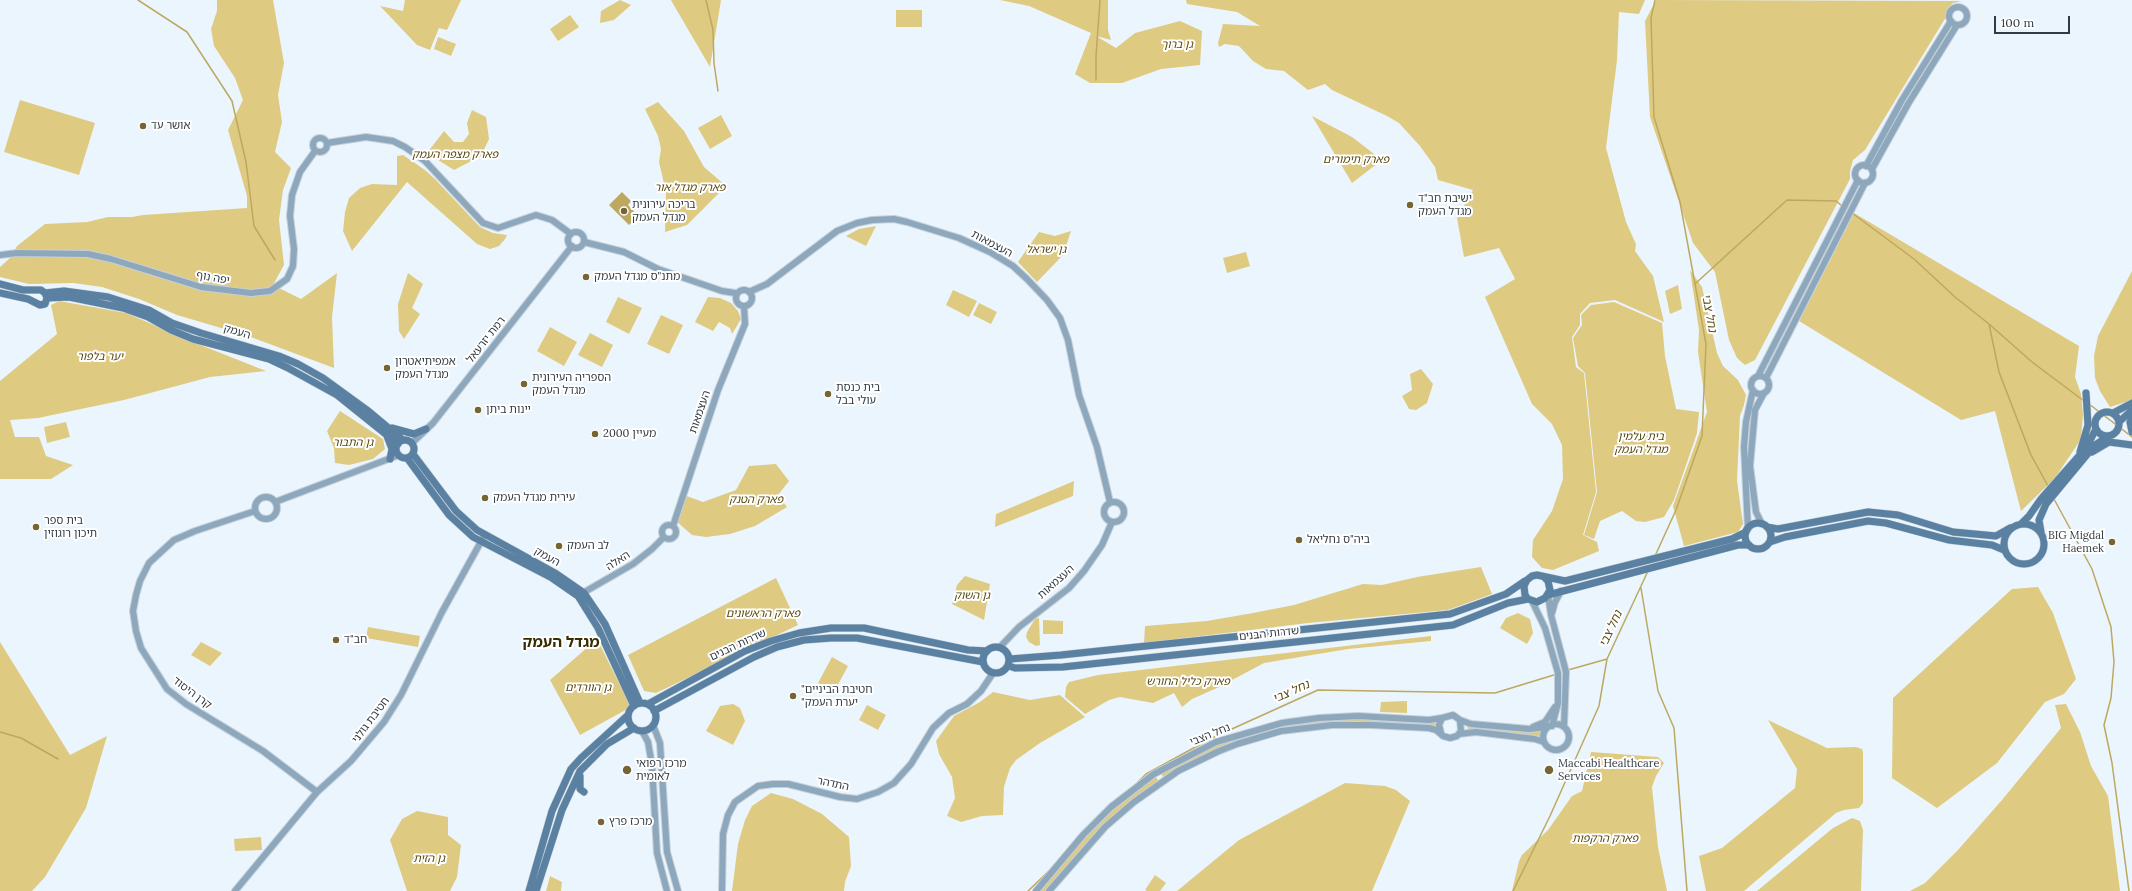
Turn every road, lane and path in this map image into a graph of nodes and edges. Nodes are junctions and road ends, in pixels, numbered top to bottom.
1 (1954, 23) dead end
2 (327, 144) junction
3 (315, 151) junction
4 (1869, 167) junction
5 (1861, 182) junction
6 (571, 234) junction
7 (584, 242) junction
8 (572, 246) junction
9 (0, 255) edge
10 (0, 284) edge
11 (749, 292) junction
12 (0, 293) edge
13 (46, 295) junction
14 (736, 295) junction
15 (744, 306) junction
16 (1758, 376) junction
17 (1766, 378) junction
18 (1753, 390) junction
19 (1764, 393) junction
20 (2086, 393) dead end
21 (2132, 403) edge
22 (2132, 410) edge
23 (2112, 413) junction
24 (2132, 417) edge
25 (2119, 422) junction
26 (384, 425) junction
27 (426, 429) junction
28 (2096, 429) junction
29 (2132, 432) edge
30 (387, 436) junction
31 (2109, 436) junction
32 (401, 442) junction
33 (412, 443) junction
34 (2132, 445) edge
35 (399, 455) junction
36 (410, 456) junction
37 (2082, 457) junction
38 (390, 459) junction
39 (275, 502) junction
40 (1110, 502) junction
41 (255, 511) junction
42 (1112, 522) junction
43 (2021, 524) junction
44 (673, 526) junction
45 (1765, 526) junction
46 (2010, 528) junction
47 (1747, 531) junction
48 (484, 535) junction
49 (2042, 536) junction
50 (664, 537) junction
51 (481, 542) junction
52 (1770, 542) junction
53 (1749, 545) junction
54 (2004, 550) junction
55 (1545, 578) junction
56 (1525, 581) junction
57 (1561, 591) junction
58 (581, 595) junction
59 (1548, 595) junction
60 (1530, 600) junction
61 (1552, 619) junction
62 (1000, 647) junction
63 (987, 650) junction
64 (1010, 658) junction
65 (983, 662) junction
66 (1009, 666) junction
67 (993, 673) junction
68 (1558, 698) junction
69 (641, 705) junction
70 (654, 711) junction
71 (628, 715) junction
72 (1442, 718) junction
73 (1460, 720) junction
74 (653, 726) junction
75 (1550, 726) junction
76 (634, 728) junction
77 (1564, 728) junction
78 (1524, 729) junction
79 (642, 731) junction
80 (1441, 733) junction
81 (1459, 734) junction
82 (1544, 742) junction
83 (582, 769) junction
84 (317, 792) junction
85 (566, 800) junction
86 (235, 891) edge
87 (529, 891) edge
88 (536, 891) edge
89 (667, 891) edge
90 (678, 891) edge
91 (722, 891) edge
92 (1036, 891) edge
93 (1049, 891) edge

1 - 4 street
2 - 3 street
2 - 3 street
2 - 6 street
3 - 9 street, יפה נוף
4 - 5 street
4 - 5 street
5 - 16 street
5 - 17 street
6 - 7 street
6 - 8 street
7 - 8 street
7 - 14 street
8 - 27 street, רמת יזרעאל
10 - 13 main road, העמק
11 - 14 street
11 - 15 street
11 - 40 street, העצמאות
12 - 13 main road, העמק
13 - 26 main road, העמק
13 - 30 main road, העמק
14 - 15 street
15 - 44 street, העצמאות
16 - 17 street
16 - 18 street
17 - 19 street
18 - 19 street
18 - 47 street
19 - 45 street
20 - 37 main road
21 - 23 main road
22 - 25 main road
23 - 25 main road
23 - 28 main road
24 - 29 main road
25 - 31 main road
26 - 27 main road
26 - 32 main road, העמק
27 - 33 street, רמת יזרעאל
28 - 31 main road
28 - 37 main road
30 - 32 main road, העמק
30 - 38 main road
31 - 37 main road
32 - 33 main road
32 - 35 main road
33 - 36 main road
34 - 37 main road
35 - 36 main road
35 - 38 street
36 - 48 main road, העמק
36 - 51 main road, העמק
37 - 43 main road
37 - 49 main road
38 - 39 street
39 - 41 street
39 - 41 street
40 - 42 street
40 - 42 street
41 - 84 street, קרן היסוד
42 - 62 street, העצמאות
43 - 46 main road
43 - 49 main road
44 - 50 street
44 - 50 street
45 - 46 main road
45 - 47 main road
45 - 52 main road
46 - 54 main road
47 - 53 main road
47 - 55 main road
48 - 51 street, חטיבת גולני
48 - 58 main road, העמק
49 - 54 main road
50 - 58 street, האלה
51 - 58 main road, העמק
51 - 84 street, חטיבת גולני
52 - 53 main road
52 - 54 main road
53 - 57 main road
55 - 56 main road
55 - 59 main road
56 - 60 main road
56 - 64 main road, שדרות הבנים
57 - 59 main road
57 - 61 street
58 - 69 main road, העמק
59 - 60 main road
59 - 61 street
60 - 66 main road, שדרות הבנים
60 - 68 street
61 - 77 street
62 - 63 main road
62 - 64 main road
63 - 65 main road
63 - 69 main road, שדרות הבנים
64 - 66 main road
65 - 67 main road
65 - 70 main road, שדרות הבנים
66 - 67 main road
67 - 91 street, התדהר
68 - 75 street
68 - 78 street
69 - 70 main road
69 - 71 main road
70 - 74 main road
71 - 76 main road
71 - 87 main road
72 - 73 street
72 - 80 street
72 - 92 street, נחל הצבי
73 - 78 street
73 - 81 street
74 - 79 main road
74 - 90 street
75 - 77 street
75 - 78 street
75 - 82 street
76 - 79 main road
76 - 83 main road
77 - 82 street
79 - 89 street
80 - 81 street
80 - 93 street, נחל הצבי
81 - 82 street
83 - 85 main road
83 - 85 main road
84 - 86 street, חטיבת גולני
85 - 88 main road

